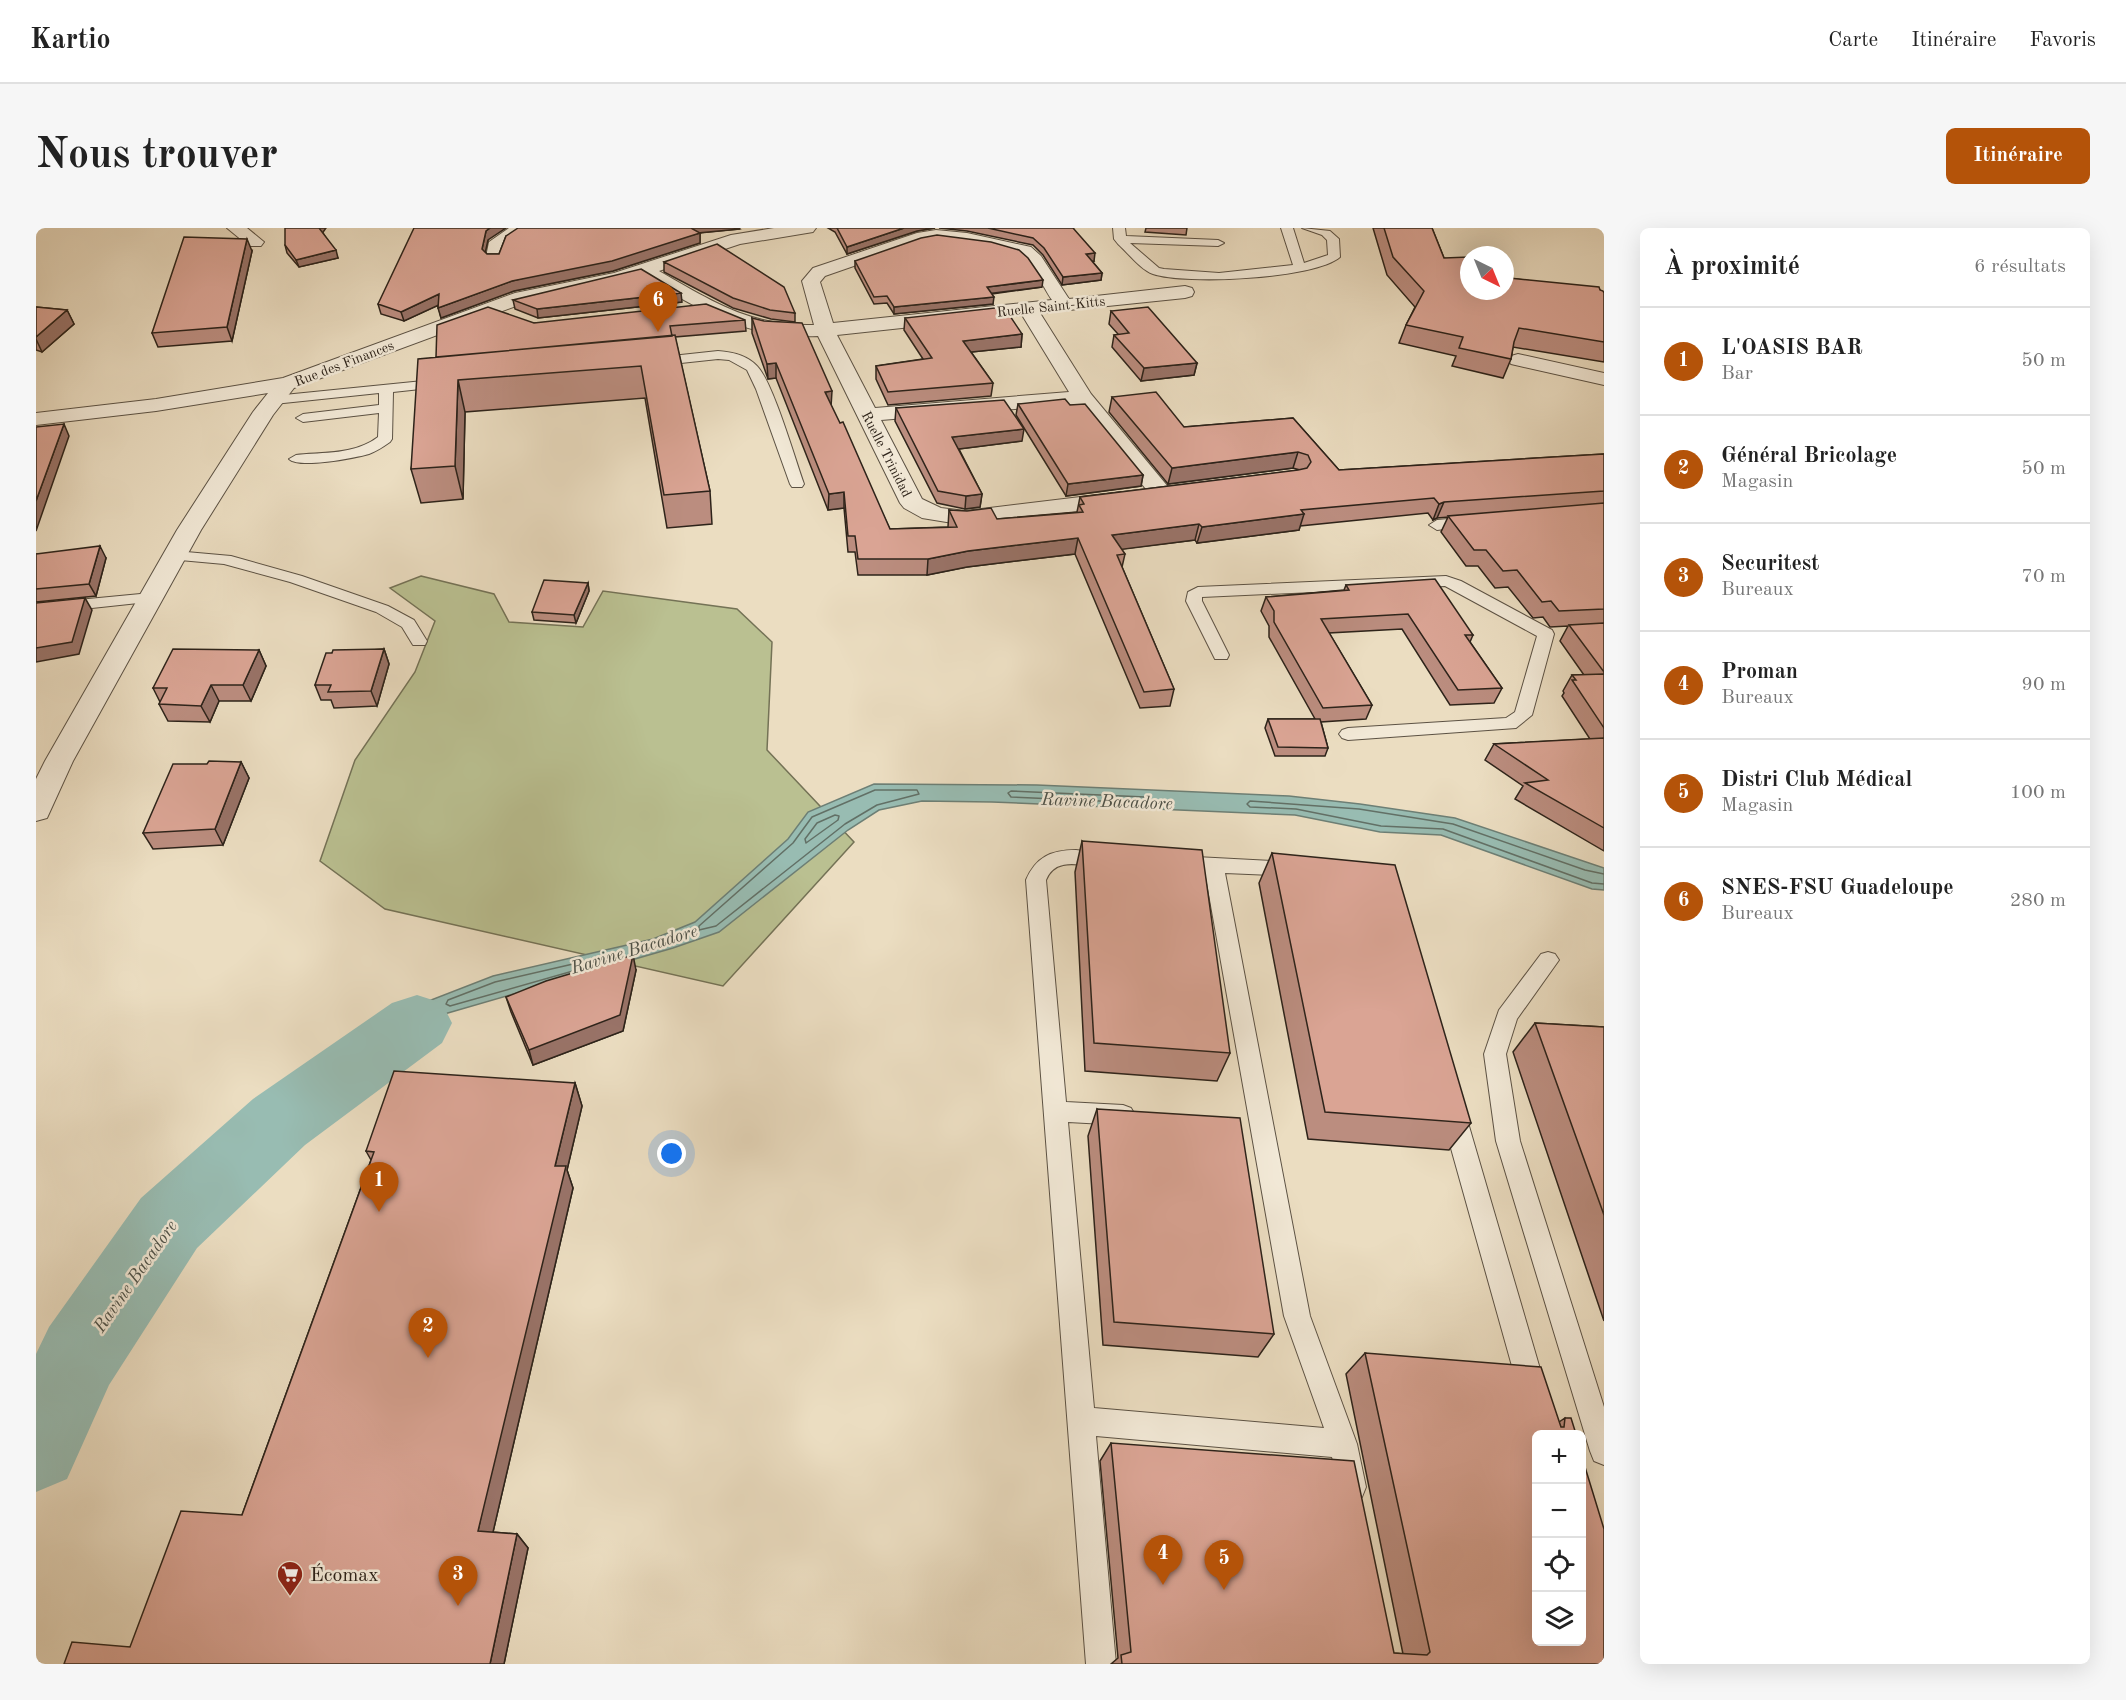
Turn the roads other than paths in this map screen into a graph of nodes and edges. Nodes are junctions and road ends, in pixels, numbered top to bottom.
1 (236, 228) edge
2 (521, 228) edge
3 (807, 228) edge
4 (1213, 228) edge
5 (1287, 228) edge
6 (1308, 228) edge
7 (1120, 233) edge
8 (255, 242) dead end
9 (495, 257) edge
10 (1219, 260) junction
11 (1300, 268) junction
12 (644, 270) junction
13 (1185, 292) dead end
14 (1064, 305) junction
15 (712, 307) junction
16 (488, 308) junction
17 (1027, 308) junction
18 (677, 311) edge
19 (517, 318) edge
20 (825, 330) junction
21 (1518, 360) edge
22 (637, 363) edge
23 (1604, 379) edge
24 (453, 382) edge
25 (386, 388) junction
26 (281, 392) junction
27 (1083, 397) junction
28 (386, 408) junction
29 (868, 415) junction
30 (303, 418) dead end
31 (36, 419) edge
32 (296, 459) dead end
33 (797, 484) dead end
34 (1485, 521) edge
35 (1437, 525) dead end
36 (175, 556) junction
37 (151, 598) junction
38 (36, 609) edge
39 (419, 641) dead end
40 (1221, 655) dead end
41 (1348, 734) dead end
42 (36, 810) edge
43 (1122, 860) edge
44 (1157, 862) edge
45 (1214, 865) junction
46 (1318, 870) edge
47 (1548, 960) dead end
48 (1445, 1084) edge
49 (1055, 1111) junction
50 (1147, 1116) edge
51 (1081, 1421) junction
52 (1544, 1430) edge
53 (1343, 1444) junction
54 (1604, 1450) edge
55 (1357, 1514) edge
56 (1101, 1664) edge

1 - 8 street
2 - 9 street
3 - 12 street, Rue des Finances
4 - 10 lane
5 - 11 lane
6 - 11 lane
7 - 10 lane
7 - 10 lane
10 - 11 lane
12 - 15 street, Ruelle Saint-Kitts
12 - 16 street, Rue des Finances
13 - 14 street, Ruelle Saint-Kitts
14 - 17 street, Ruelle Saint-Kitts
14 - 20 street, Ruelle Trinidad
15 - 18 street
15 - 20 street, Ruelle Saint-Kitts
16 - 19 street
16 - 26 street, Rue des Finances
17 - 20 street, Ruelle Saint-Kitts
17 - 27 street
20 - 29 street, Ruelle Trinidad
21 - 23 street
22 - 33 lane
24 - 25 lane
25 - 26 lane
25 - 28 lane
26 - 31 street, Rue des Finances
26 - 36 street
27 - 29 street
27 - 29 street, Ruelle Trinidad
28 - 30 lane
28 - 32 lane
34 - 35 lane
36 - 37 street
36 - 39 lane
37 - 38 lane
37 - 42 street
40 - 41 lane
43 - 49 lane
44 - 45 lane
45 - 46 lane
45 - 53 lane
47 - 54 lane
48 - 52 lane
49 - 50 lane
49 - 51 lane
51 - 53 lane
51 - 56 lane
53 - 55 lane

